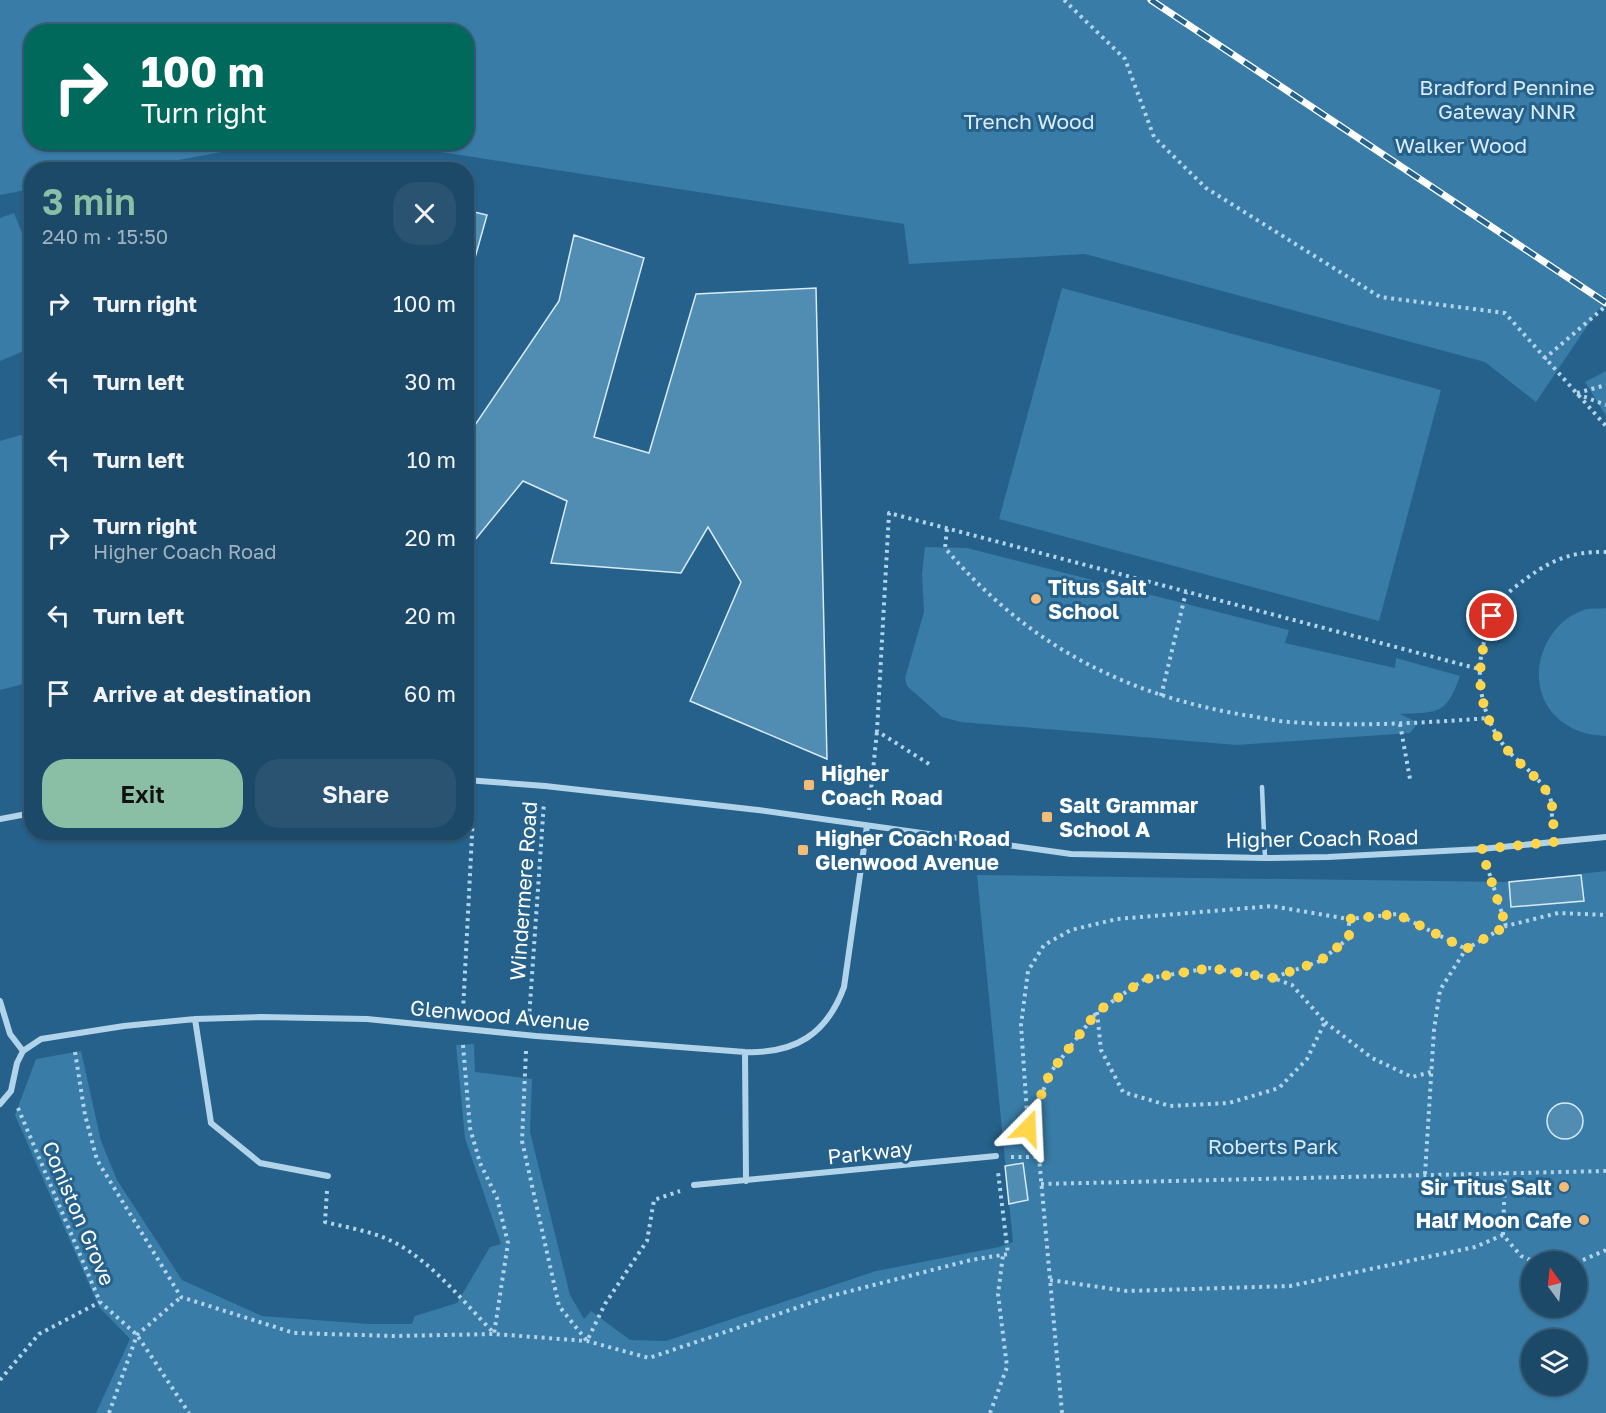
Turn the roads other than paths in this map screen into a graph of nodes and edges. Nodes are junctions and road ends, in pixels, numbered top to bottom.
1 (474, 780) edge
2 (1262, 787) dead end
3 (24, 814) edge
4 (0, 819) edge
5 (867, 826) junction
6 (1606, 837) edge
7 (1265, 858) junction
8 (0, 1001) edge
9 (195, 1019) junction
10 (23, 1051) junction
11 (745, 1052) junction
12 (0, 1104) edge
13 (996, 1156) road end
14 (328, 1176) road end
15 (746, 1180) junction
16 (694, 1185) road end

1 - 5 street, Higher Coach Road
2 - 7 lane
3 - 4 street
5 - 7 street, Higher Coach Road
5 - 11 street, Glenwood Avenue
6 - 7 street, Higher Coach Road
8 - 10 street
9 - 10 street, Glenwood Avenue
9 - 11 street, Glenwood Avenue
9 - 14 street
10 - 12 street
11 - 15 street
13 - 15 street, Parkway
15 - 16 street, Parkway

